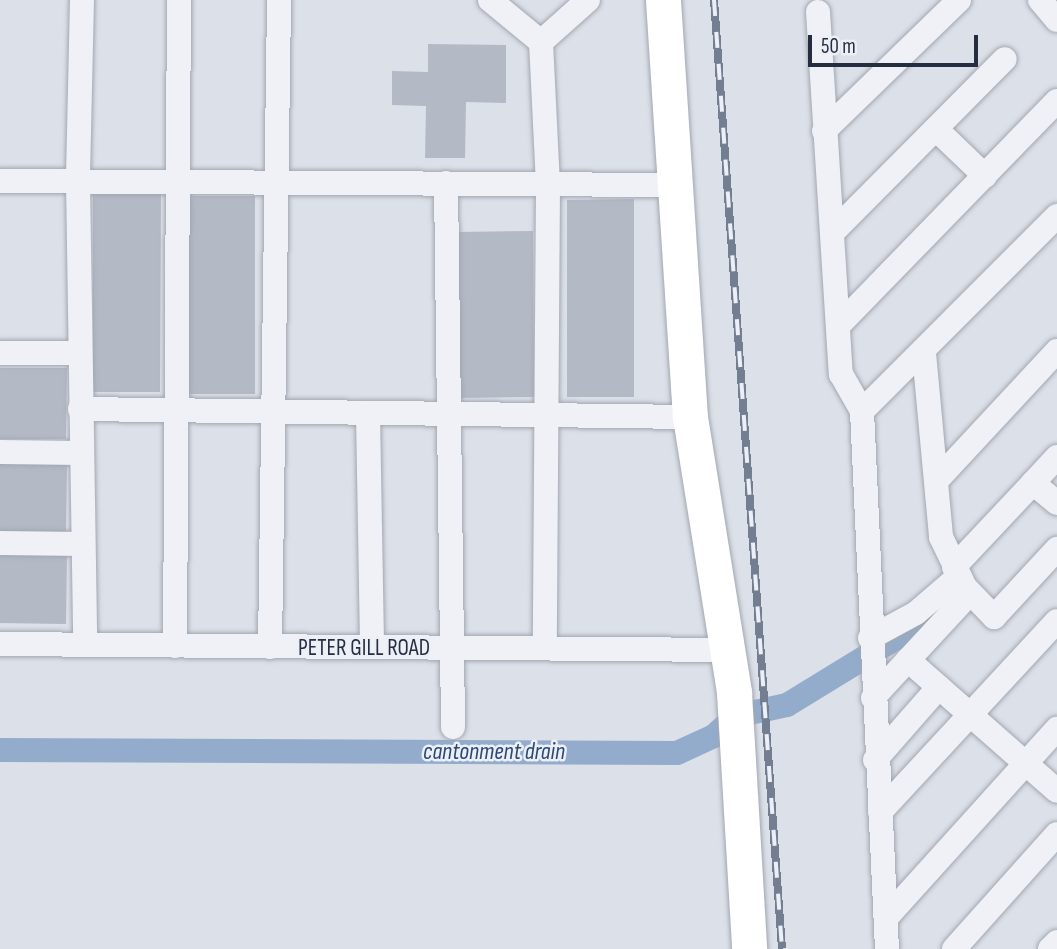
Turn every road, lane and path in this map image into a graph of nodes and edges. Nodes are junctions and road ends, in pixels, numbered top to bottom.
1 (82, 0) edge
2 (179, 0) edge
3 (279, 0) edge
4 (490, 0) edge
5 (588, 0) edge
6 (663, 0) edge
7 (959, 0) edge
8 (1040, 0) edge
9 (818, 12) dead end
10 (1057, 20) edge
11 (541, 42) junction
12 (1004, 60) dead end
13 (1057, 101) edge
14 (936, 128) junction
15 (824, 131) junction
16 (985, 176) junction
17 (0, 181) edge
18 (78, 182) junction
19 (174, 182) junction
20 (273, 183) junction
21 (446, 183) junction
22 (548, 184) junction
23 (675, 185) junction
24 (1057, 216) edge
25 (832, 233) junction
26 (838, 326) junction
27 (1057, 351) edge
28 (0, 353) edge
29 (80, 353) junction
30 (924, 353) junction
31 (80, 409) junction
32 (175, 410) junction
33 (862, 411) junction
34 (273, 412) junction
35 (368, 414) junction
36 (449, 416) junction
37 (549, 417) junction
38 (690, 417) junction
39 (0, 452) edge
40 (81, 453) junction
41 (1057, 457) edge
42 (937, 480) junction
43 (1033, 483) junction
44 (1057, 503) edge
45 (0, 543) edge
46 (83, 544) junction
47 (1057, 549) edge
48 (961, 579) junction
49 (1057, 621) edge
50 (870, 638) junction
51 (0, 644) edge
52 (85, 645) junction
53 (175, 646) junction
54 (270, 647) junction
55 (372, 648) junction
56 (452, 648) junction
57 (545, 649) junction
58 (729, 650) junction
59 (908, 660) junction
60 (939, 687) junction
61 (873, 698) junction
62 (968, 717) junction
63 (453, 727) dead end
64 (1057, 729) edge
65 (875, 760) junction
66 (1025, 765) junction
67 (1057, 790) edge
68 (880, 813) junction
69 (1057, 834) edge
70 (886, 918) junction
71 (1057, 942) edge
72 (749, 949) edge
73 (887, 949) edge
74 (954, 949) edge
75 (1050, 949) edge

1 - 18 street
2 - 19 street
3 - 20 street
4 - 11 street
5 - 11 street
6 - 23 main road
7 - 15 street
8 - 10 street
9 - 15 street
11 - 22 street
12 - 14 street
13 - 16 street
14 - 16 street
14 - 25 street
15 - 25 street
16 - 26 street
17 - 18 street
18 - 19 street
18 - 29 street
19 - 20 street
19 - 32 street
20 - 21 street
20 - 34 street
21 - 22 street
21 - 36 street
22 - 23 street
22 - 37 street
23 - 38 main road
24 - 30 street
25 - 26 street
26 - 33 street
27 - 42 street
28 - 29 street
29 - 31 street
30 - 33 street
30 - 42 street
31 - 32 street
31 - 40 street
32 - 34 street
32 - 53 street
33 - 50 street
34 - 35 street
34 - 54 street
35 - 36 street
35 - 55 street
36 - 37 street
36 - 56 street
37 - 38 street
37 - 57 street
38 - 58 main road
39 - 40 street
40 - 46 street
41 - 43 street
42 - 48 street
43 - 44 street
43 - 48 street
45 - 46 street
46 - 52 street
47 - 48 street
48 - 50 street
48 - 59 street
49 - 62 street
50 - 61 street
51 - 52 street, PETER GILL ROAD
52 - 53 street, PETER GILL ROAD
53 - 54 street, PETER GILL ROAD
54 - 55 street, PETER GILL ROAD
55 - 56 street, PETER GILL ROAD
56 - 57 street, PETER GILL ROAD
56 - 63 street
57 - 58 street, PETER GILL ROAD
58 - 72 main road
59 - 60 street
59 - 61 street
60 - 62 street
60 - 65 street
61 - 65 street
62 - 66 street
62 - 68 street
64 - 66 street
65 - 68 street
66 - 67 street
66 - 70 street
68 - 70 street
69 - 74 street
70 - 73 street
71 - 75 street

